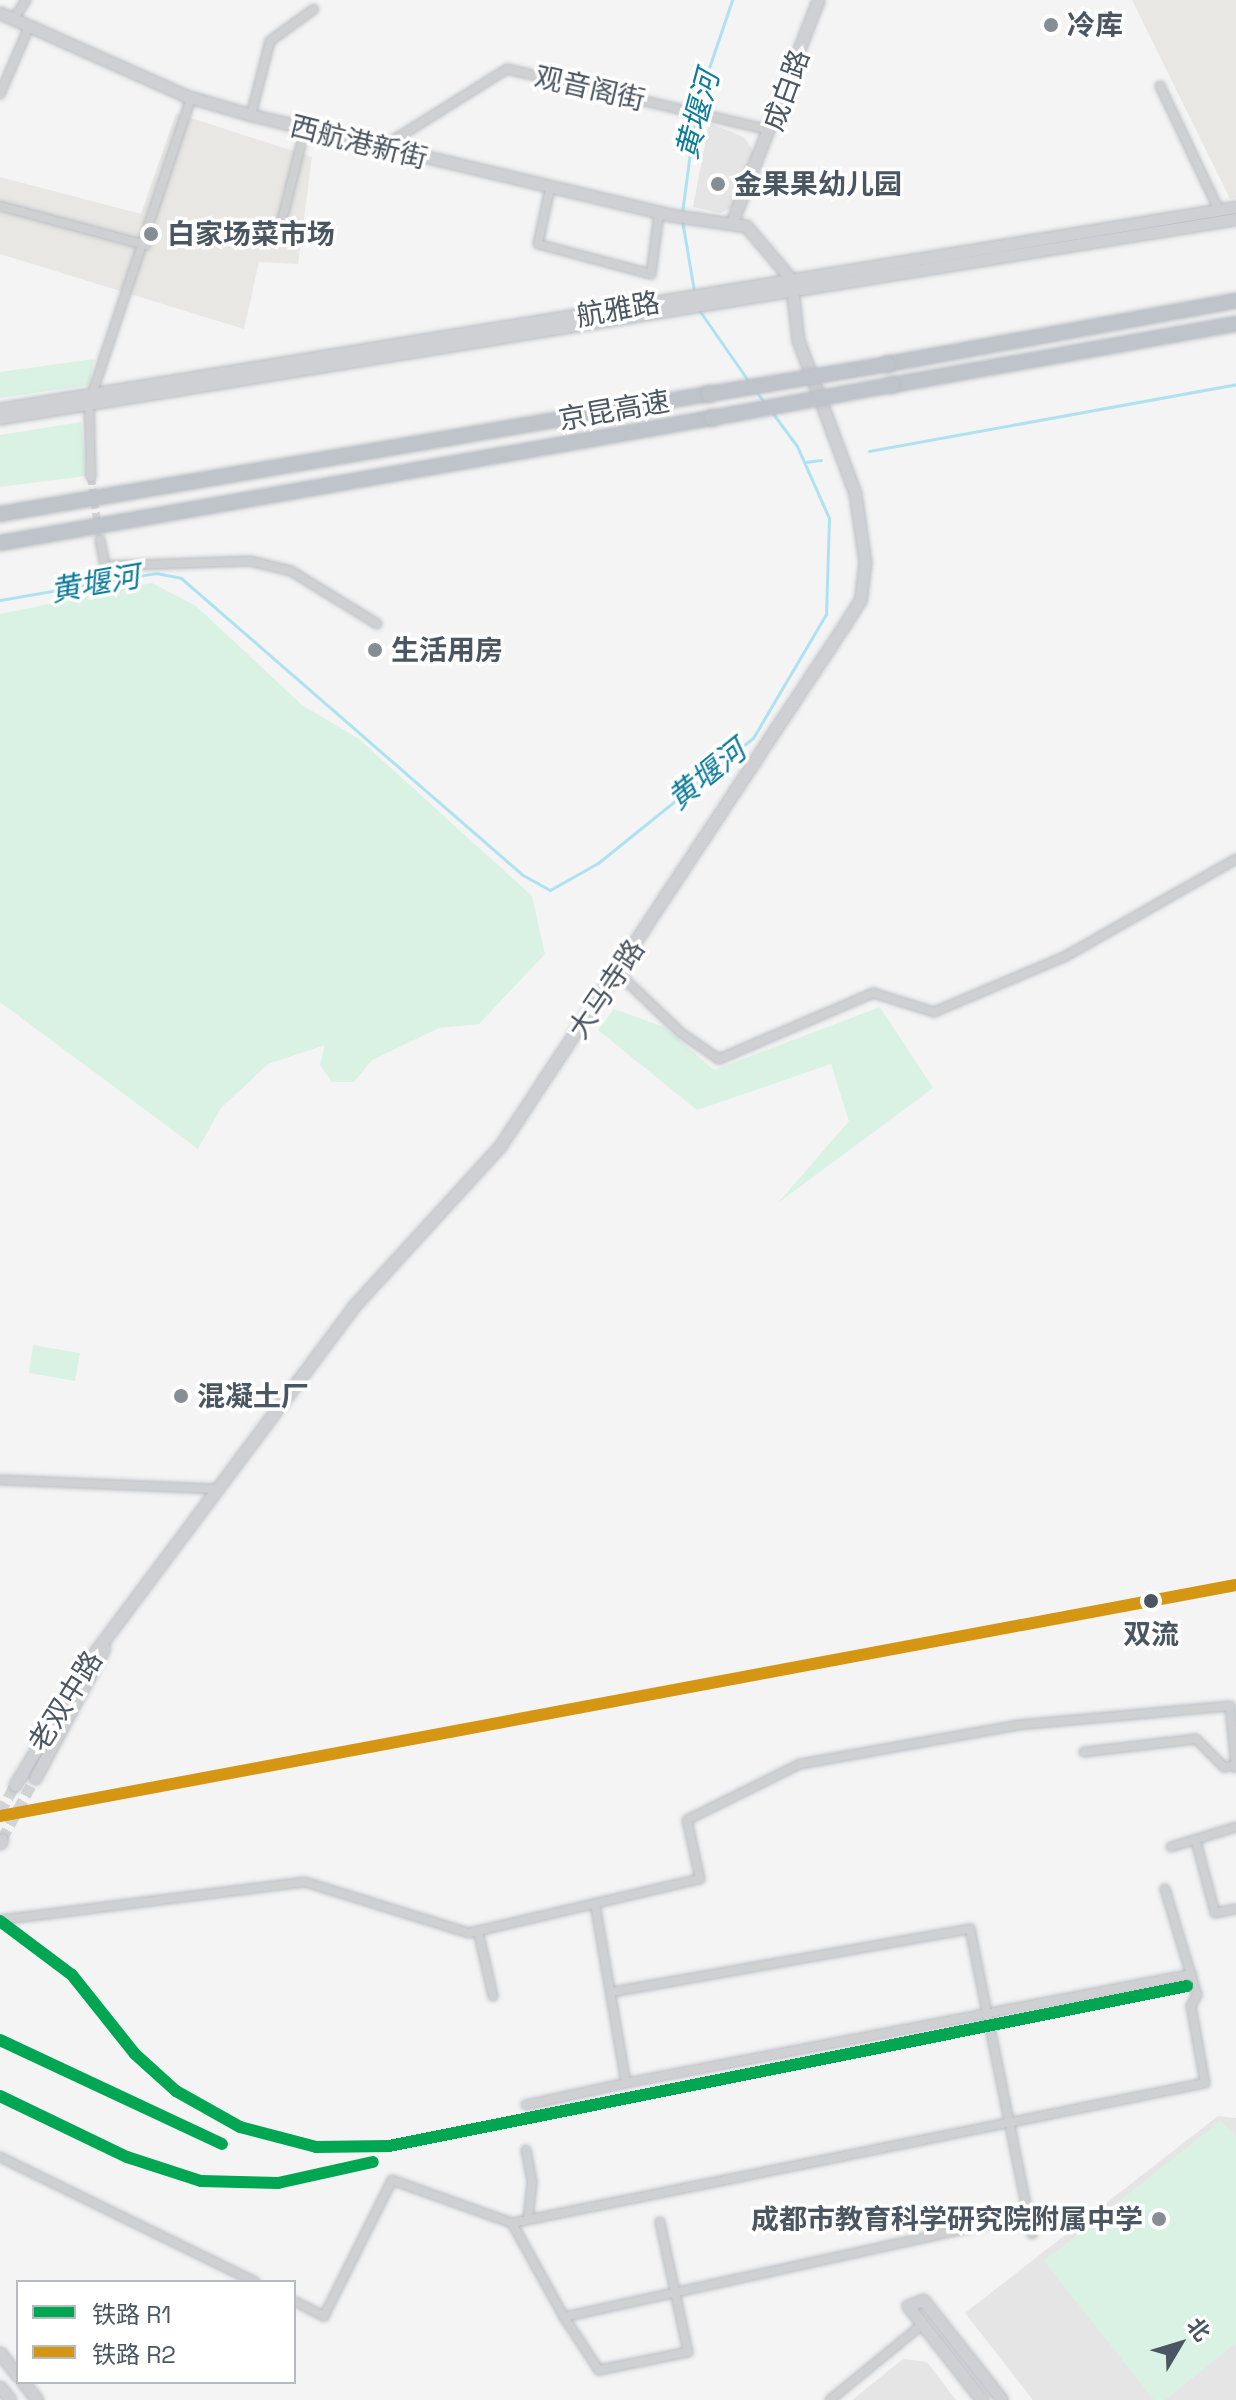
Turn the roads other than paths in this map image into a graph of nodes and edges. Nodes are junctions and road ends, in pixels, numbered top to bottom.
1 (26, 0) edge
2 (818, 0) edge
3 (314, 9) dead end
4 (0, 13) edge
5 (13, 20) junction
6 (29, 27) junction
7 (1160, 86) dead end
8 (0, 94) edge
9 (191, 98) junction
10 (251, 115) junction
11 (305, 129) junction
12 (772, 131) junction
13 (380, 148) junction
14 (550, 188) junction
15 (0, 206) edge
16 (1236, 207) edge
17 (1219, 210) junction
18 (665, 214) junction
19 (1236, 219) edge
20 (732, 222) junction
21 (256, 239) dead end
22 (146, 245) junction
23 (791, 279) junction
24 (794, 295) junction
25 (1236, 301) edge
26 (1236, 324) edge
27 (91, 398) junction
28 (0, 409) edge
29 (0, 418) edge
30 (91, 477) tunnel mouth
31 (0, 514) edge
32 (100, 540) tunnel mouth
33 (0, 543) edge
34 (377, 624) dead end
35 (1236, 859) edge
36 (617, 972) junction
37 (0, 1480) edge
38 (220, 1489) junction
39 (119, 1619) junction
40 (1084, 1752) dead end
41 (1236, 1767) edge
42 (35, 1778) tunnel mouth
43 (15, 1785) tunnel mouth
44 (1236, 1827) edge
45 (1196, 1841) junction
46 (1171, 1847) dead end
47 (1165, 1889) dead end
48 (595, 1904) junction
49 (1236, 1909) edge
50 (0, 1920) edge
51 (478, 1931) junction
52 (1192, 1974) junction
53 (612, 1992) junction
54 (493, 1996) dead end
55 (985, 2014) junction
56 (626, 2083) junction
57 (526, 2105) dead end
58 (1012, 2121) junction
59 (526, 2150) dead end
60 (0, 2157) edge
61 (1029, 2215) junction
62 (528, 2220) junction
63 (660, 2222) dead end
64 (512, 2223) junction
65 (1032, 2234) dead end
66 (251, 2280) edge
67 (677, 2292) junction
68 (296, 2302) edge
69 (564, 2317) junction
70 (923, 2324) junction
71 (0, 2353) edge
72 (16, 2373) edge
73 (25, 2384) edge
74 (0, 2387) edge
75 (10, 2400) edge
76 (37, 2400) edge
77 (830, 2400) edge
78 (982, 2400) edge
79 (1002, 2400) edge

1 - 5 street
2 - 12 street, 成白路
3 - 10 street
4 - 5 street, 西航港新街
5 - 6 street, 西航港新街
6 - 8 street
6 - 9 street, 西航港新街
7 - 17 street
9 - 10 street, 西航港新街
9 - 22 street
10 - 11 street, 西航港新街
11 - 13 street, 西航港新街
11 - 21 street
12 - 13 street, 观音阁街
12 - 20 street, 成白路
13 - 14 street, 西航港新街
14 - 18 street, 西航港新街
14 - 18 street
15 - 22 street
16 - 17 street, 航雅路
17 - 23 street, 航雅路
18 - 20 street, 西航港新街
19 - 24 street, 航雅路
20 - 23 street
22 - 27 street
23 - 24 street, 大马寺路
23 - 27 street, 航雅路
24 - 27 street, 航雅路
24 - 36 street, 大马寺路
25 - 31 highway, 京昆高速, bridge
26 - 33 highway, 京昆高速, bridge
27 - 28 street, 航雅路
27 - 29 street, 航雅路
27 - 30 street
32 - 34 street
35 - 36 street
36 - 38 street, 大马寺路
37 - 38 street
38 - 39 street, 老双中路
39 - 42 street, 老双中路
39 - 43 street, 老双中路
40 - 41 street
41 - 48 street
44 - 45 street
45 - 46 street
45 - 49 street
47 - 52 street
48 - 51 street
48 - 53 street
50 - 51 street
51 - 54 street
52 - 55 street
52 - 58 street
53 - 55 street
53 - 56 street
55 - 56 street
55 - 58 street
56 - 57 street
58 - 61 street
58 - 62 street
59 - 62 street
60 - 66 street
61 - 65 street
61 - 67 street
62 - 64 street
63 - 67 street
64 - 68 street
64 - 69 street
67 - 69 street
67 - 69 street
70 - 77 street
70 - 78 street
70 - 79 street
71 - 72 street
73 - 76 street
74 - 75 street

